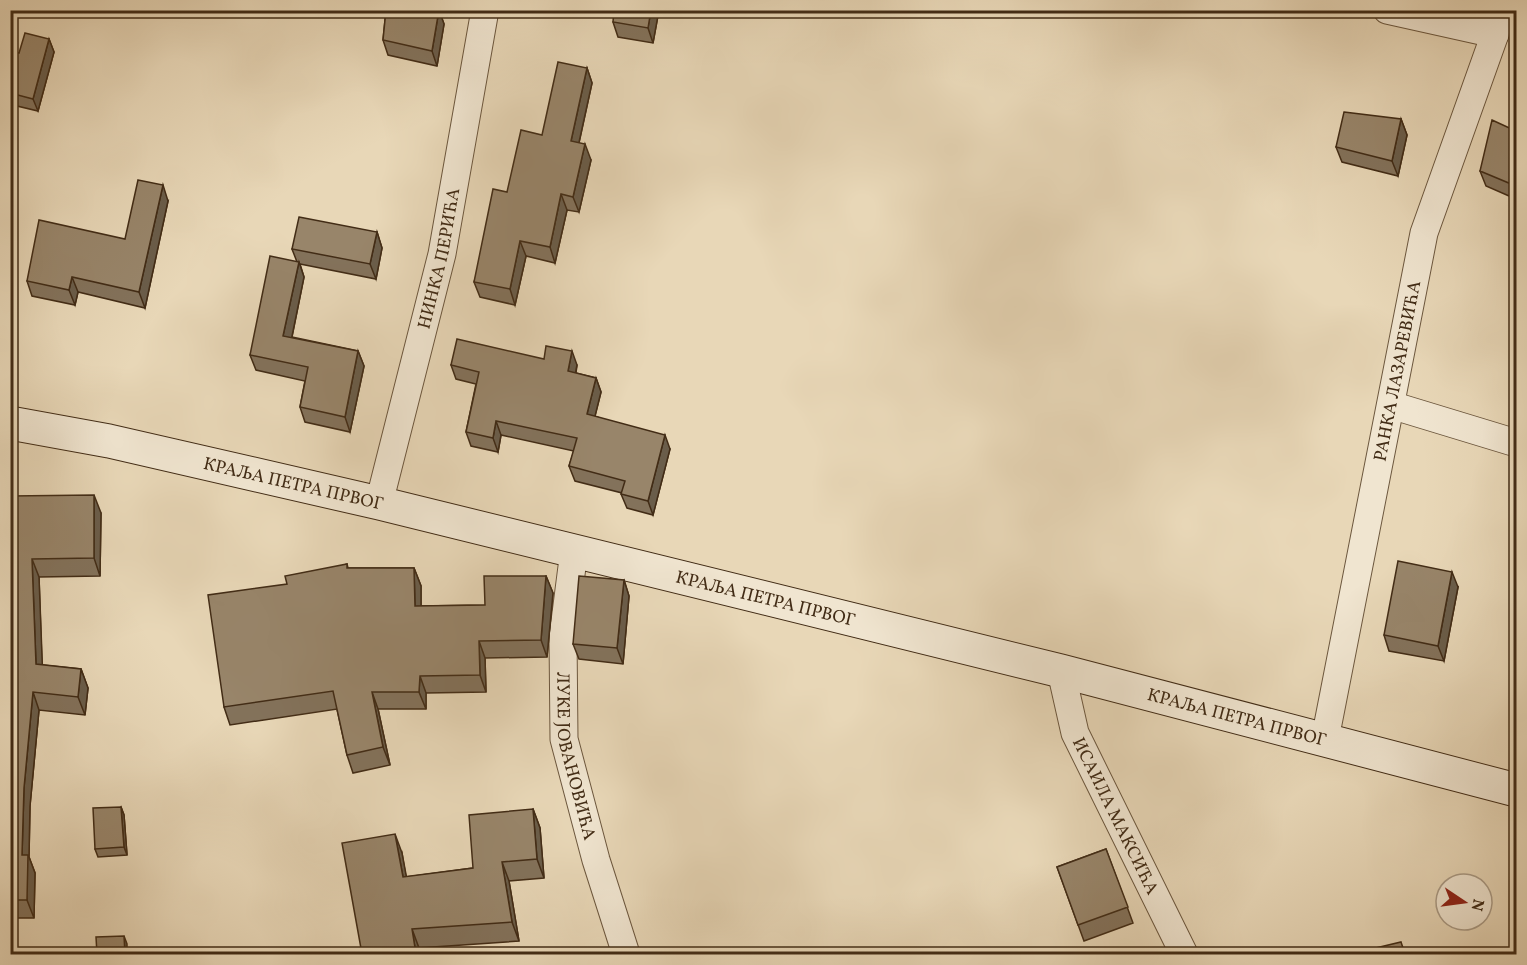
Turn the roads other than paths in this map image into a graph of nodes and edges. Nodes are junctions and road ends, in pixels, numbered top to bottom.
1 (485, 10) edge
2 (1387, 10) edge
3 (1498, 22) edge
4 (1391, 405) junction
5 (10, 423) edge
6 (1516, 444) edge
7 (379, 503) junction
8 (574, 551) junction
9 (1061, 671) junction
10 (1325, 739) junction
11 (1516, 790) edge
12 (626, 954) edge
13 (1184, 954) edge

1 - 7 street, НИНКА ПЕРИЋА
2 - 3 street
3 - 4 street, РАНКА ЛАЗАРЕВИЋА
4 - 6 street
4 - 10 street, РАНКА ЛАЗАРЕВИЋА
5 - 7 street, КРАЉА ПЕТРА ПРВОГ
7 - 8 street, КРАЉА ПЕТРА ПРВОГ
8 - 9 street, КРАЉА ПЕТРА ПРВОГ
8 - 12 street, ЛУКЕ ЈОВАНОВИЋА
9 - 10 street, КРАЉА ПЕТРА ПРВОГ
9 - 13 street, ИСАИЛА МАКСИЋА
10 - 11 street, КРАЉА ПЕТРА ПРВОГ

